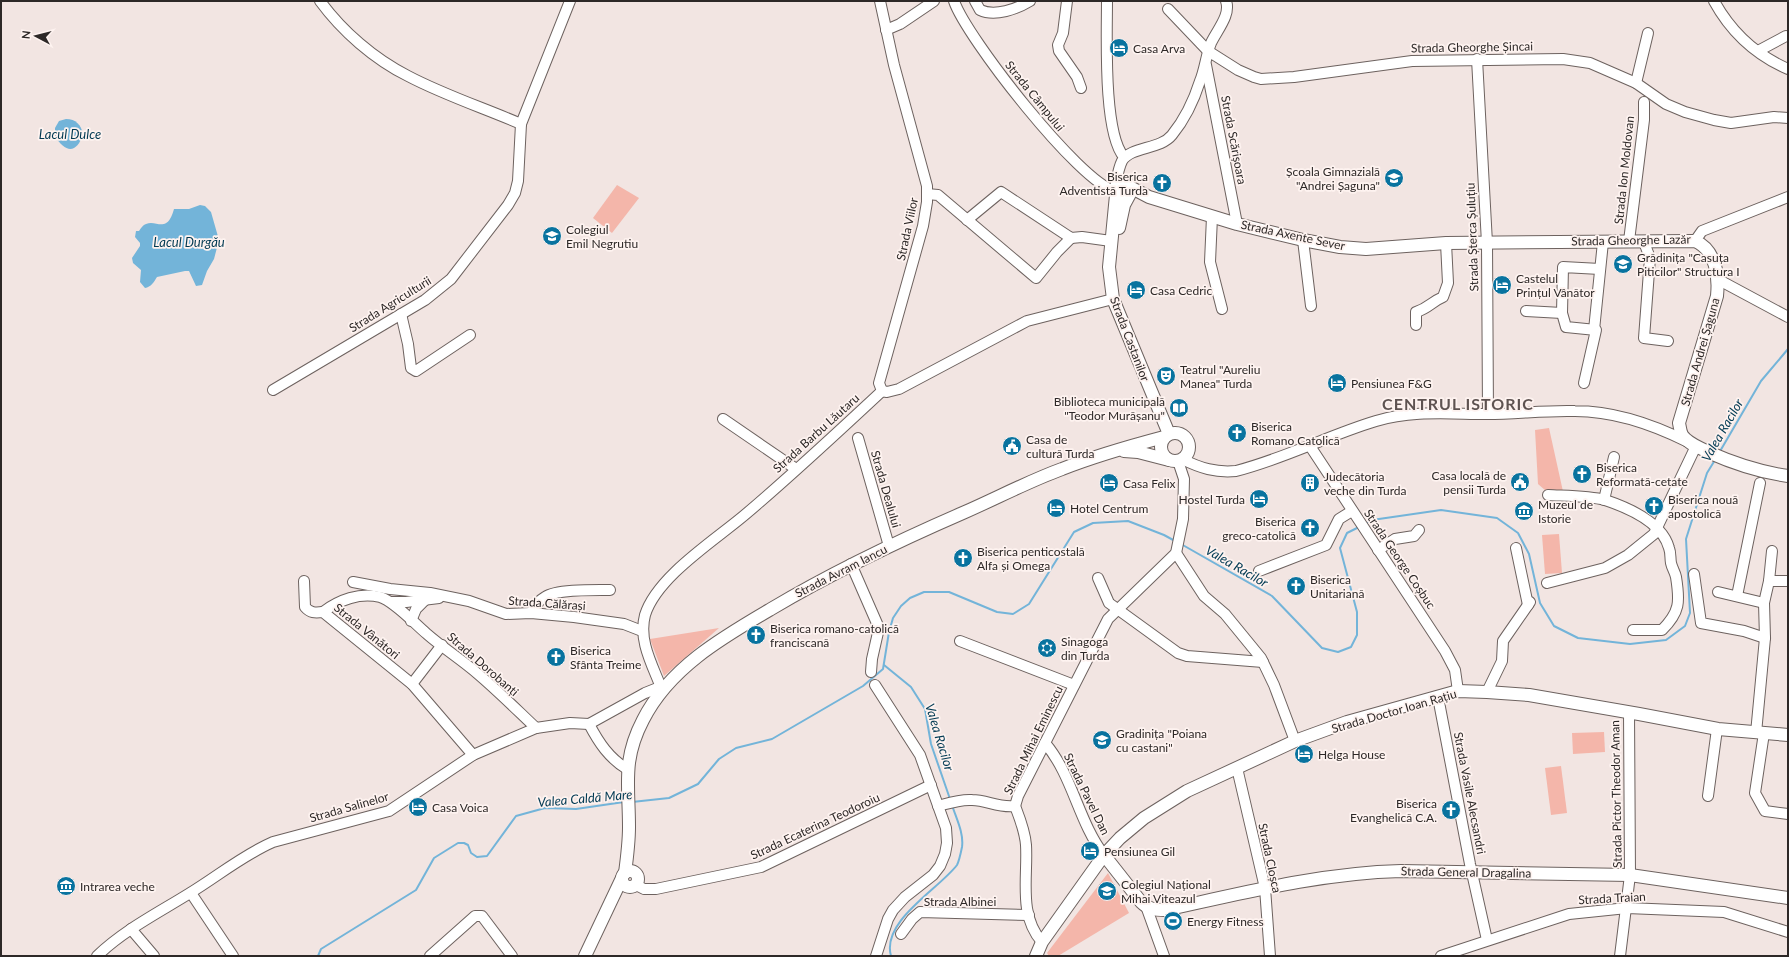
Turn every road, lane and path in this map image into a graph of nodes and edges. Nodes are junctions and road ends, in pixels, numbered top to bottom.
1 (320, 1) edge
2 (570, 1) edge
3 (880, 1) edge
4 (934, 1) edge
5 (954, 1) edge
6 (975, 1) edge
7 (1030, 1) edge
8 (1067, 1) edge
9 (1107, 1) edge
10 (1226, 1) edge
11 (1714, 1) edge
12 (1168, 8) dead end
13 (886, 30) junction
14 (1648, 33) dead end
15 (1786, 36) dead end
16 (1208, 51) junction
17 (1758, 51) junction
18 (1477, 59) junction
19 (1206, 62) junction
20 (1788, 70) edge
21 (1636, 83) junction
22 (1081, 88) dead end
23 (1644, 102) dead end
24 (1788, 118) edge
25 (521, 124) junction
26 (1124, 157) junction
27 (1122, 191) junction
28 (927, 194) junction
29 (1788, 197) edge
30 (1212, 217) junction
31 (967, 220) junction
32 (1237, 224) junction
33 (1071, 238) junction
34 (1303, 240) junction
35 (1111, 241) junction
36 (1629, 241) junction
37 (1694, 241) junction
38 (1603, 242) junction
39 (1644, 242) junction
40 (1487, 243) junction
41 (1446, 244) junction
42 (1600, 269) junction
43 (1718, 280) junction
44 (1113, 299) junction
45 (1311, 306) dead end
46 (1222, 309) dead end
47 (1526, 311) dead end
48 (1562, 313) junction
49 (401, 314) junction
50 (1788, 317) edge
51 (1416, 325) dead end
52 (1594, 330) junction
53 (470, 335) dead end
54 (1668, 341) dead end
55 (1584, 383) dead end
56 (273, 390) dead end
57 (882, 391) junction
58 (1488, 414) junction
59 (722, 419) dead end
60 (1166, 436) junction
61 (858, 438) dead end
62 (1694, 445) junction
63 (1310, 446) junction
64 (1119, 451) junction
65 (1614, 457) dead end
66 (1176, 460) junction
67 (796, 469) junction
68 (1785, 475) edge
69 (1760, 483) dead end
70 (1548, 496) dead end
71 (1604, 500) junction
72 (1354, 513) junction
73 (1658, 528) junction
74 (1419, 530) dead end
75 (889, 546) junction
76 (1516, 548) dead end
77 (1378, 550) junction
78 (1772, 551) dead end
79 (1177, 552) junction
80 (850, 564) junction
81 (1259, 571) dead end
82 (1694, 574) dead end
83 (1098, 578) dead end
84 (304, 580) dead end
85 (1769, 581) junction
86 (1788, 581) edge
87 (353, 582) dead end
88 (1547, 583) dead end
89 (610, 590) dead end
90 (1718, 592) dead end
91 (1737, 596) junction
92 (451, 598) junction
93 (425, 600) junction
94 (392, 602) junction
95 (1764, 603) junction
96 (1116, 609) junction
97 (323, 612) junction
98 (531, 613) junction
99 (411, 621) junction
100 (1633, 630) dead end
101 (642, 631) junction
102 (1765, 638) junction
103 (960, 641) dead end
104 (442, 645) junction
105 (1251, 646) junction
106 (1244, 661) junction
107 (1263, 662) junction
108 (871, 672) dead end
109 (412, 684) junction
110 (875, 685) dead end
111 (1074, 686) junction
112 (661, 689) junction
113 (1458, 691) junction
114 (1487, 692) junction
115 (1438, 697) junction
116 (1629, 712) junction
117 (589, 724) junction
118 (536, 728) junction
119 (1717, 729) junction
120 (1760, 733) junction
121 (1788, 735) edge
122 (1295, 741) junction
123 (1045, 744) junction
124 (473, 756) junction
125 (1237, 768) junction
126 (628, 769) junction
127 (931, 785) junction
128 (1708, 796) dead end
129 (943, 804) junction
130 (1015, 806) junction
131 (1788, 814) edge
132 (1104, 856) junction
133 (1472, 872) junction
134 (1630, 875) junction
135 (630, 879) junction
136 (1265, 888) junction
137 (191, 893) junction
138 (1788, 898) edge
139 (1146, 906) junction
140 (1627, 908) junction
141 (1029, 915) junction
142 (131, 929) junction
143 (1788, 932) edge
144 (901, 934) dead end
145 (1487, 940) junction
146 (1042, 942) junction
147 (97, 956) edge
148 (154, 956) edge
149 (233, 956) edge
150 (430, 956) edge
151 (512, 956) edge
152 (585, 956) edge
153 (876, 956) edge
154 (1036, 956) edge
155 (1164, 956) edge
156 (1270, 956) edge
157 (1441, 956) edge
158 (1620, 956) edge

1 - 25 street
2 - 25 street, Strada Agriculturii
3 - 13 street, Strada Viilor
4 - 13 street
5 - 27 street, Strada Câmpului
6 - 7 street
8 - 22 street
9 - 26 street, Strada Castanilor
10 - 16 street
11 - 17 street
12 - 16 street, Strada Gheorghe Șincai
13 - 28 street, Strada Viilor
14 - 21 street
15 - 17 street
16 - 18 street, Strada Gheorghe Șincai
16 - 19 street
17 - 20 street
18 - 21 street, Strada Gheorghe Șincai
18 - 40 street, Strada Șterca Șuluțiu
19 - 26 street
19 - 32 street, Strada Scărișoara
21 - 24 street, Strada Gheorghe Șincai
23 - 36 street, Strada Ion Moldovan
25 - 49 street, Strada Agriculturii
26 - 27 street, Strada Castanilor
27 - 30 main road, Strada Axente Sever
27 - 35 main road, Strada Castanilor
28 - 31 street
28 - 57 street, Strada Viilor
29 - 37 street, Strada Gheorghe Lazăr
30 - 32 main road, Strada Axente Sever
30 - 46 street
31 - 33 street
31 - 33 street
32 - 34 main road, Strada Axente Sever
33 - 35 street
34 - 41 main road, Strada Axente Sever
34 - 45 street
35 - 44 main road, Strada Castanilor
36 - 38 main road, Strada Gheorghe Lazăr
36 - 39 main road, Strada Gheorghe Lazăr
37 - 39 main road, Strada Gheorghe Lazăr
37 - 43 main road, Strada Andrei Șaguna
38 - 40 main road, Strada Gheorghe Lazăr
38 - 42 street
39 - 54 street
40 - 41 main road, Strada Axente Sever
40 - 58 street, Strada Șterca Șuluțiu
41 - 51 street
42 - 48 street
42 - 52 street
43 - 50 street
43 - 62 main road, Strada Andrei Șaguna
44 - 57 street
44 - 60 main road, Strada Castanilor
47 - 48 street
48 - 52 street
49 - 53 street
49 - 56 street, Strada Agriculturii
52 - 55 street
57 - 67 street, Strada Barbu Lăutaru
58 - 62 street
58 - 63 street
59 - 67 street
60 - 64 main road, Strada Avram Iancu
60 - 66 main road
60 - 66 main road
61 - 75 street, Strada Dealului
62 - 68 main road
62 - 73 street
63 - 66 street
63 - 72 street, Strada George Coșbuc
64 - 66 main road, Strada Avram Iancu
64 - 75 main road, Strada Avram Iancu
65 - 71 street
66 - 79 street
67 - 101 street, Strada Barbu Lăutaru
69 - 91 street
70 - 71 street
71 - 73 street
72 - 77 street, Strada George Coșbuc
72 - 81 street
73 - 88 street
73 - 100 street
74 - 77 street
75 - 80 main road, Strada Avram Iancu
76 - 114 street
77 - 113 street, Strada George Coșbuc
78 - 85 street
79 - 96 street, Strada Mihai Eminescu
79 - 105 street
80 - 108 street
80 - 112 main road, Strada Avram Iancu
82 - 102 street
83 - 96 street
84 - 97 street, Strada Vânători
85 - 86 street
85 - 95 street
87 - 92 street, Strada Călărași
89 - 98 street
90 - 91 street
91 - 95 street
92 - 93 street, Strada Călărași
92 - 98 street, Strada Călărași
93 - 94 street, Strada Călărași
93 - 99 street
94 - 97 street, Strada Dorobanți
94 - 99 street, Strada Dorobanți
95 - 102 street
96 - 106 street
96 - 111 street, Strada Mihai Eminescu
97 - 109 street, Strada Vânători
98 - 101 street, Strada Călărași
99 - 104 street, Strada Dorobanți
101 - 112 street, Strada Barbu Lăutaru
102 - 120 street
103 - 111 street, Strada Mihai Eminescu
104 - 109 street
104 - 118 street, Strada Dorobanți
105 - 106 street
105 - 107 street
106 - 107 street
107 - 122 street
109 - 124 street, Strada Vânători
110 - 127 street
111 - 123 street, Strada Mihai Eminescu
112 - 117 street
112 - 126 main road, Strada Avram Iancu
113 - 114 main road, Strada Doctor Ioan Rațiu
113 - 115 main road, Strada Doctor Ioan Rațiu
114 - 116 main road, Strada Doctor Ioan Rațiu
115 - 122 main road, Strada Doctor Ioan Rațiu
115 - 133 street, Strada Vasile Alecsandri
116 - 119 main road, Strada Doctor Ioan Rațiu
116 - 134 street, Strada Pictor Theodor Aman
117 - 118 street, Strada Salinelor
117 - 126 street
118 - 124 street, Strada Salinelor
119 - 120 main road, Strada Doctor Ioan Rațiu
119 - 128 street
120 - 121 main road, Strada Doctor Ioan Rațiu
120 - 131 street
122 - 125 main road, Strada Doctor Ioan Rațiu
123 - 130 street, Strada Mihai Eminescu
123 - 132 street, Strada Pavel Dan
124 - 137 street, Strada Salinelor
125 - 132 main road, Strada Doctor Ioan Rațiu
125 - 136 street, Strada Cloșca
126 - 135 main road, Strada Avram Iancu
127 - 129 street
127 - 135 street, Strada Ecaterina Teodoroiu
129 - 130 street
129 - 153 street
130 - 141 street
132 - 139 main road
132 - 146 main road, Strada Doctor Ioan Rațiu
133 - 134 main road, Strada General Dragalina
133 - 136 main road, Strada General Dragalina
133 - 145 street, Strada Vasile Alecsandri
134 - 138 main road, Strada General Dragalina
134 - 140 street, Strada Pictor Theodor Aman
135 - 152 main road, Strada Avram Iancu
136 - 139 main road, Strada General Dragalina
136 - 156 street, Strada Cloșca
137 - 142 street, Strada Salinelor
137 - 149 street
139 - 155 street
140 - 143 street, Strada Traian
140 - 145 street, Strada Traian
140 - 158 street
141 - 144 street, Strada Albinei
141 - 146 street
142 - 147 street, Strada Salinelor
142 - 148 street
145 - 157 street, Strada Traian
146 - 154 main road, Strada Doctor Ioan Rațiu
150 - 151 street

